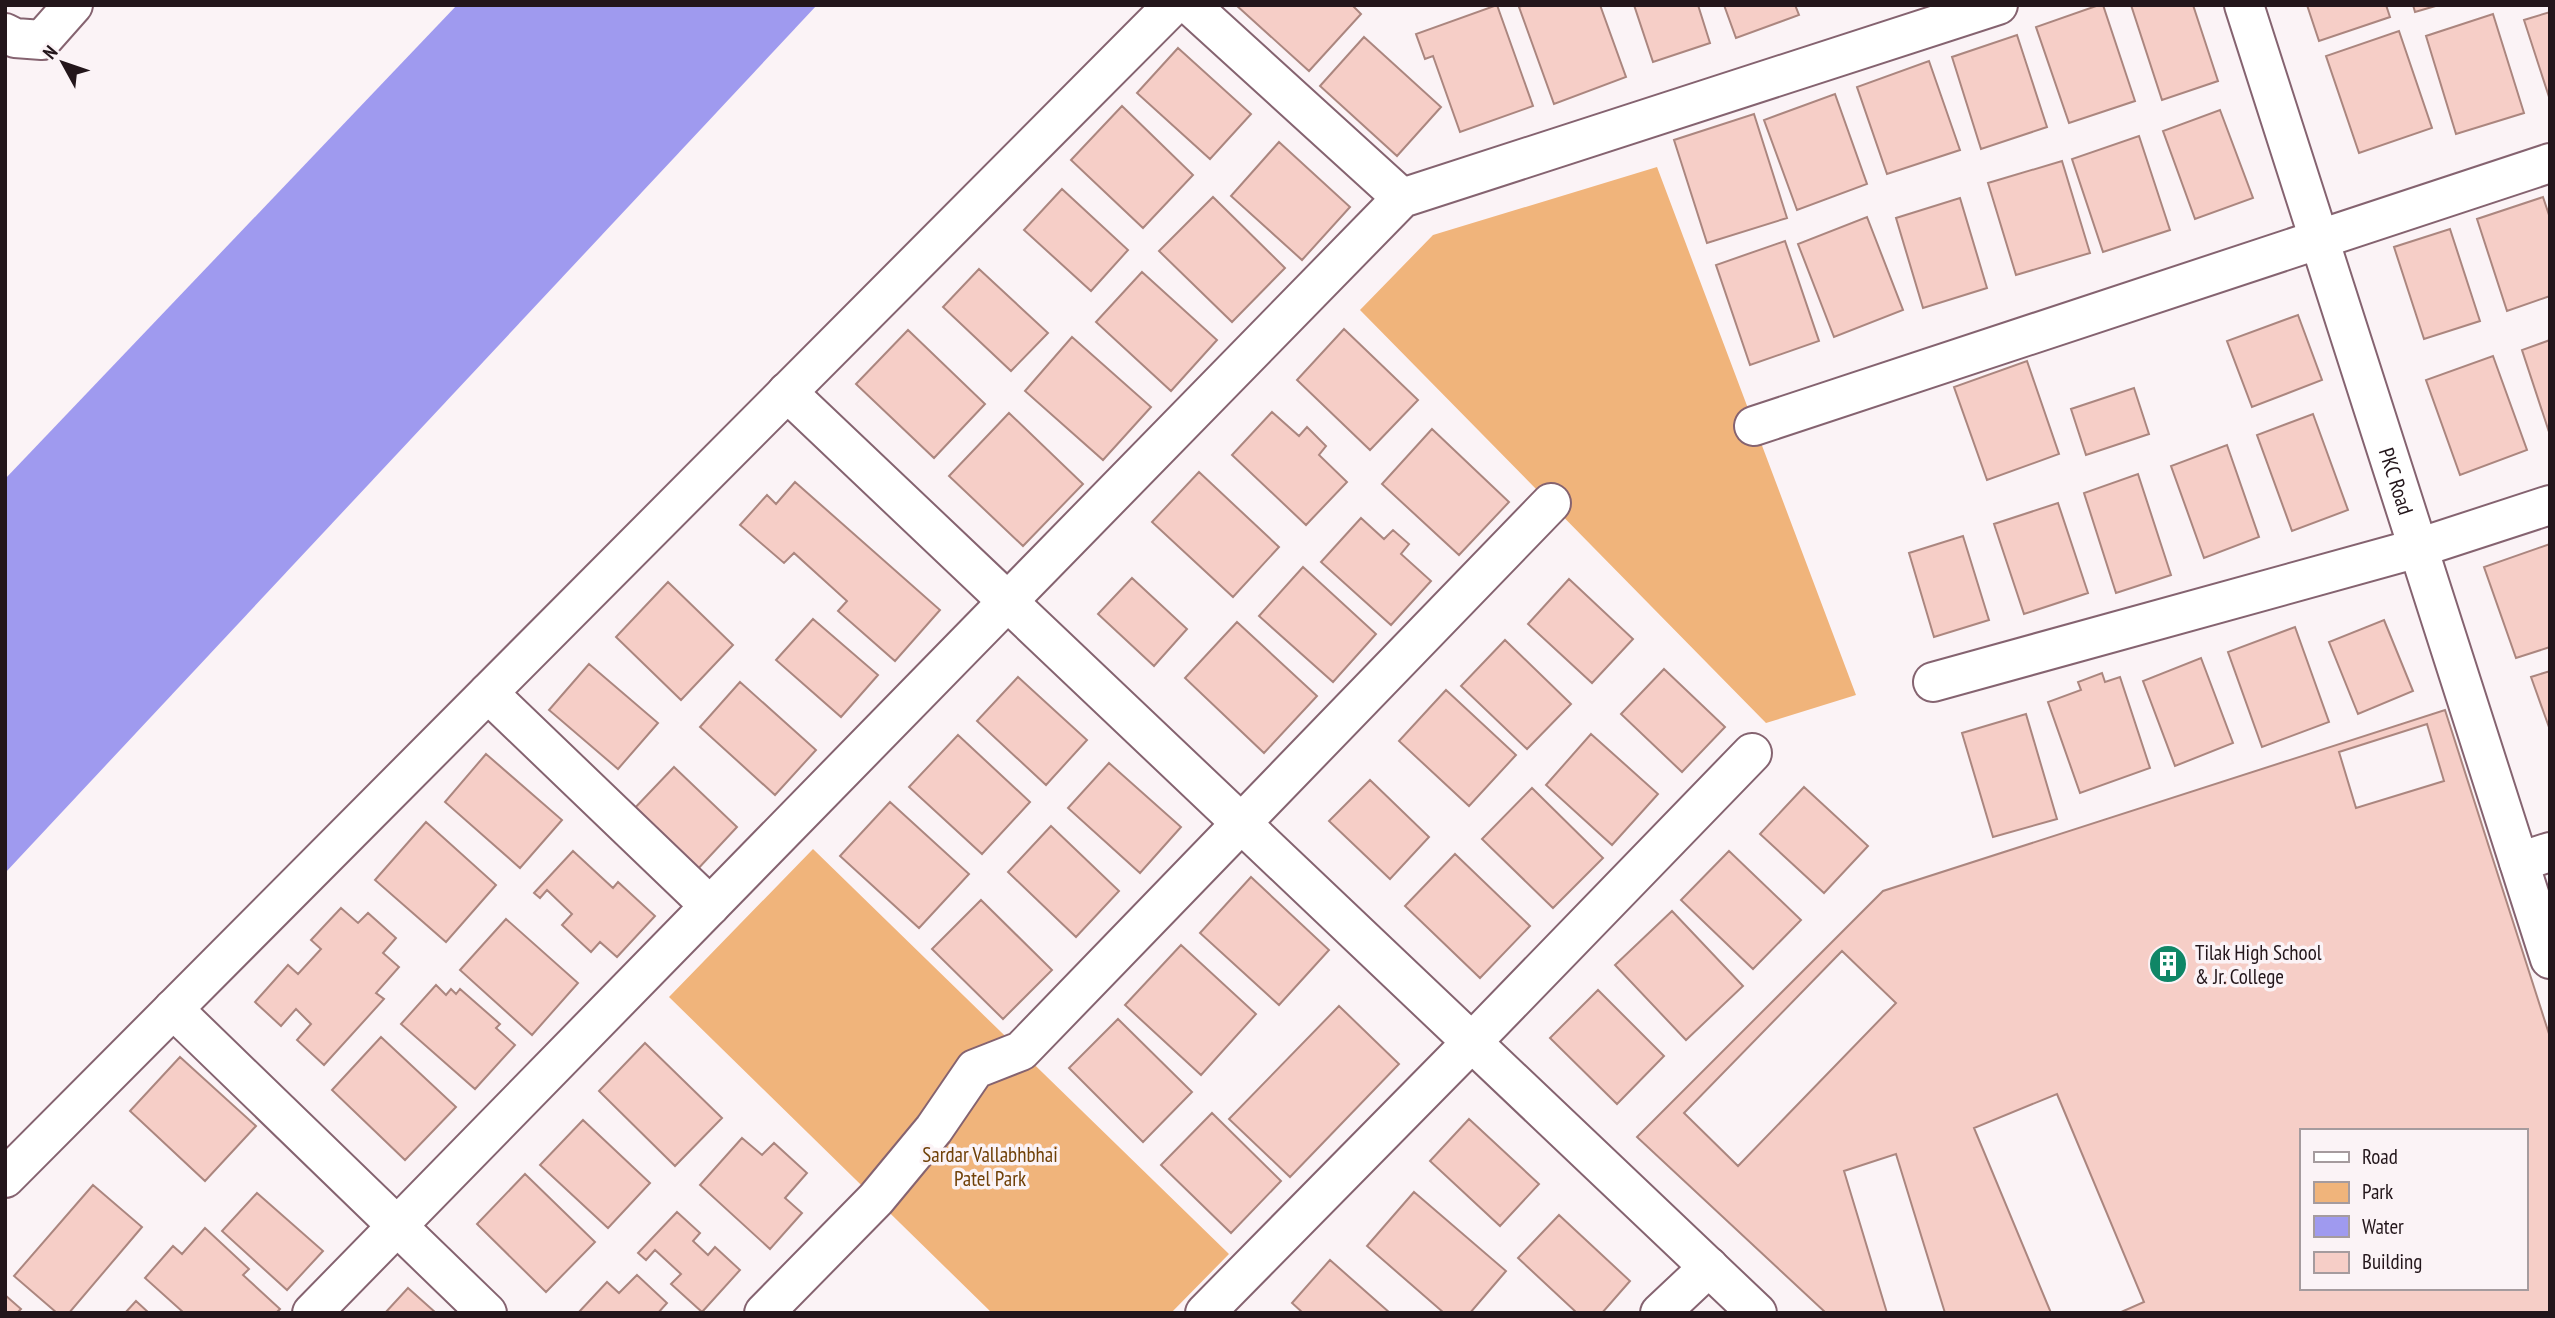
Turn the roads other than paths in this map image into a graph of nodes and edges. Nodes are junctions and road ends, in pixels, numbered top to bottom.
1 (73, 5) edge
2 (1173, 5) edge
3 (1190, 5) edge
4 (1998, 5) edge
5 (2244, 5) edge
6 (5, 33) edge
7 (2550, 163) edge
8 (1402, 198) junction
9 (2319, 239) junction
10 (787, 392) junction
11 (1754, 426) dead end
12 (1551, 503) dead end
13 (2550, 505) edge
14 (2418, 548) junction
15 (1008, 602) junction
16 (1933, 682) dead end
17 (488, 693) junction
18 (1752, 753) dead end
19 (1241, 823) junction
20 (2534, 857) edge
21 (710, 906) junction
22 (2550, 959) edge
23 (173, 1009) junction
24 (1472, 1042) junction
25 (5, 1178) edge
26 (397, 1226) junction
27 (1709, 1267) junction
28 (312, 1313) edge
29 (487, 1313) edge
30 (764, 1313) edge
31 (1205, 1313) edge
32 (1660, 1313) edge
33 (1757, 1313) edge

1 - 6 street
2 - 10 street
3 - 8 street
4 - 8 street
5 - 9 street, PKC Road
7 - 9 street
8 - 15 street
9 - 11 street
9 - 14 street, PKC Road
10 - 15 street
10 - 17 street
12 - 19 street
13 - 14 street
14 - 16 street
14 - 20 street, PKC Road
15 - 19 street
15 - 21 street
17 - 21 street
17 - 23 street
18 - 24 street
19 - 24 street
19 - 30 street
20 - 22 street, PKC Road
21 - 26 street
23 - 25 street
23 - 26 street
24 - 27 street
24 - 31 street
26 - 28 street
26 - 29 street
27 - 32 street
27 - 33 street

